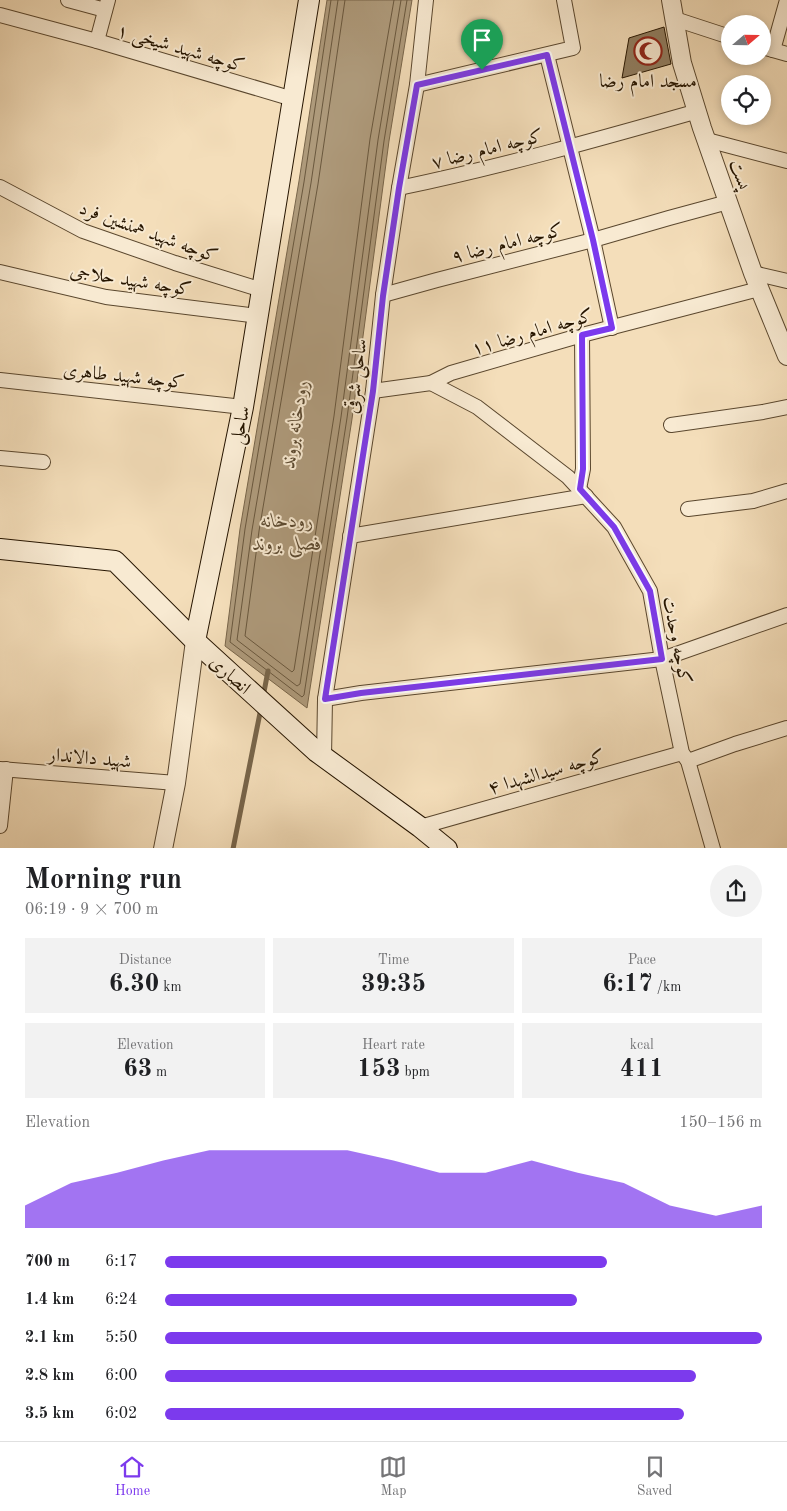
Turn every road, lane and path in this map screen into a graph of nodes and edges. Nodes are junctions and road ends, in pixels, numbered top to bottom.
1 (68, 0) edge
2 (309, 0) edge
3 (426, 0) edge
4 (564, 0) edge
5 (671, 0) edge
6 (787, 0) edge
7 (107, 5) edge
8 (0, 16) edge
9 (675, 19) junction
10 (721, 33) edge
11 (771, 40) edge
12 (96, 41) junction
13 (771, 49) edge
14 (787, 54) edge
15 (547, 55) junction
16 (417, 85) junction
17 (293, 99) junction
18 (698, 111) junction
19 (707, 140) junction
20 (570, 148) junction
21 (787, 161) edge
22 (0, 187) edge
23 (399, 188) junction
24 (728, 202) junction
25 (593, 240) junction
26 (0, 272) edge
27 (756, 281) junction
28 (787, 281) edge
29 (262, 290) junction
30 (383, 296) junction
31 (258, 316) junction
32 (612, 328) junction
33 (582, 335) junction
34 (787, 356) edge
35 (0, 380) edge
36 (430, 383) junction
37 (373, 391) junction
38 (243, 407) junction
39 (787, 407) edge
40 (671, 425) dead end
41 (0, 458) edge
42 (43, 462) dead end
43 (787, 491) edge
44 (583, 493) junction
45 (688, 509) dead end
46 (350, 536) junction
47 (0, 549) edge
48 (787, 615) edge
49 (196, 641) junction
50 (662, 659) junction
51 (325, 699) junction
52 (787, 728) edge
53 (321, 754) junction
54 (685, 757) junction
55 (3, 769) edge
56 (176, 783) junction
57 (0, 826) edge
58 (420, 827) junction
59 (163, 848) edge
60 (447, 848) edge
61 (713, 848) edge

1 - 7 street
2 - 17 main road, ساحلی
3 - 16 street, ساحلی شرقی
4 - 15 street
5 - 9 street, پست
6 - 11 street
7 - 12 street
8 - 12 street, کوچه شهید شیخی ۱
9 - 10 street
9 - 18 street, پست
12 - 17 street, کوچه شهید شیخی ۱
13 - 14 street
15 - 16 street
15 - 20 street
16 - 23 street, ساحلی شرقی
17 - 29 main road, ساحلی
18 - 19 street, پست
18 - 20 street, کوچه امام رضا ۷
19 - 21 street
19 - 24 street, پست
20 - 23 street, کوچه امام رضا ۷
20 - 25 street
22 - 29 street, کوچه شهید همنشین فرد
23 - 30 street, ساحلی شرقی
24 - 25 street, کوچه امام رضا ۹
24 - 27 street, پست
25 - 30 street, کوچه امام رضا ۹
25 - 32 street
26 - 31 street, کوچه شهید حلاجی
27 - 28 street
27 - 32 street, کوچه امام رضا ۱۱
27 - 34 street, پست
29 - 31 main road, ساحلی
30 - 37 street, ساحلی شرقی
31 - 38 main road, ساحلی
32 - 33 street, کوچه امام رضا ۱۱
33 - 36 street, کوچه امام رضا ۱۱
33 - 44 street
35 - 38 street, کوچه شهید طاهری
36 - 37 street, کوچه امام رضا ۱۱
36 - 44 street, کوچه وحدت
37 - 46 street, ساحلی شرقی
38 - 49 main road, ساحلی
39 - 40 street
41 - 42 street
43 - 45 street
44 - 46 street
44 - 50 street, کوچه وحدت
46 - 51 street, ساحلی شرقی
47 - 49 main road, انصاری
48 - 50 street
49 - 53 main road, انصاری
49 - 56 street, ساحلی
50 - 51 street
50 - 54 street, کوچه وحدت
51 - 53 street, ساحلی شرقی
52 - 54 street, کوچه سیدالشهدا ۴
53 - 58 main road, انصاری
54 - 58 street, کوچه سیدالشهدا ۴
54 - 61 street, کوچه وحدت
55 - 56 street, شهید دالاندار
55 - 57 street
56 - 59 street, ساحلی
58 - 60 main road, انصاری

